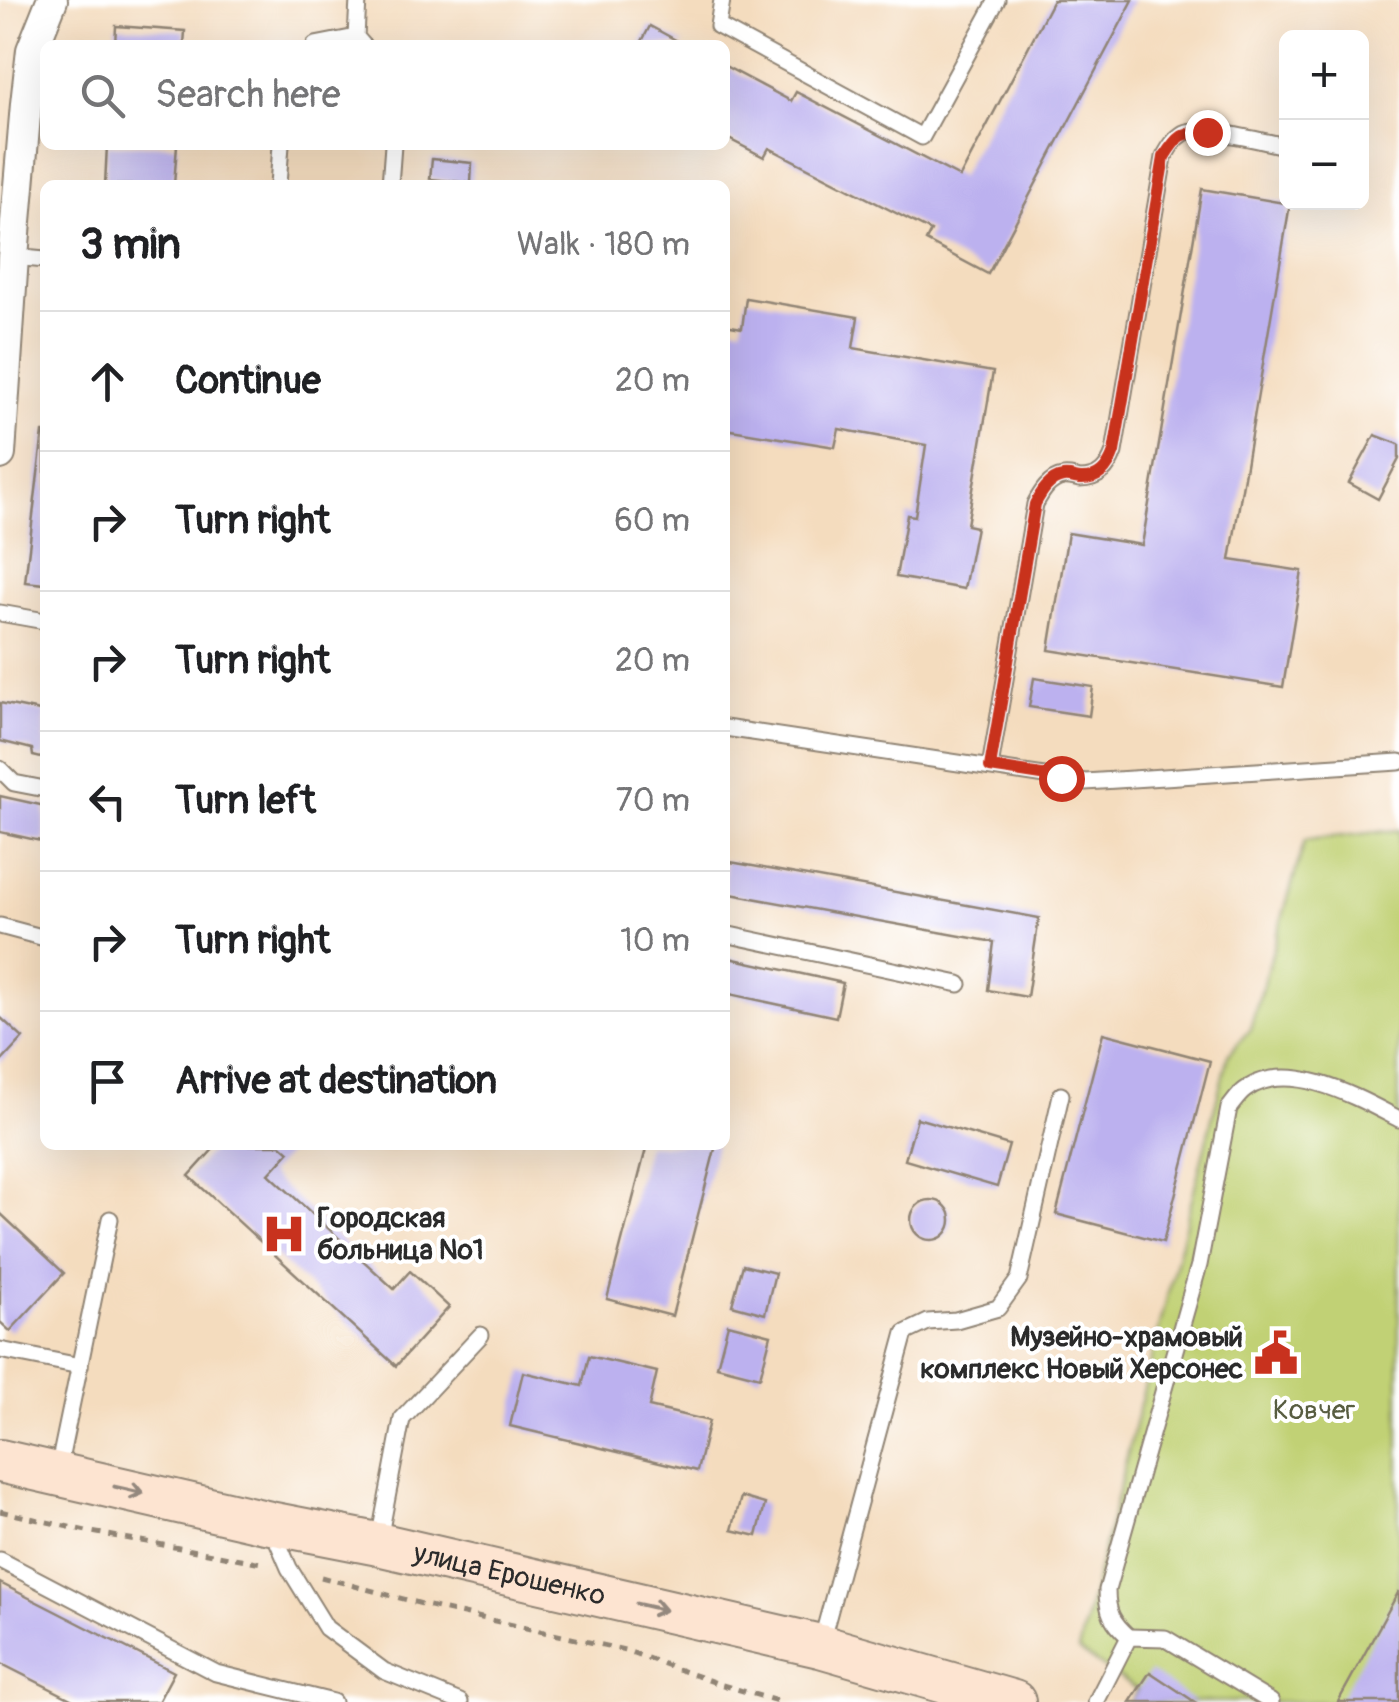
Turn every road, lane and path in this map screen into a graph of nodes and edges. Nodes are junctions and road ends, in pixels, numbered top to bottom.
1 (52, 0) edge
2 (358, 0) edge
3 (722, 0) edge
4 (997, 0) edge
5 (360, 40) edge
6 (1279, 145) edge
7 (280, 150) edge
8 (393, 150) edge
9 (278, 180) edge
10 (390, 180) edge
11 (13, 257) junction
12 (40, 260) edge
13 (0, 454) edge
14 (0, 614) edge
15 (40, 620) edge
16 (730, 729) edge
17 (1399, 762) edge
18 (990, 767) junction
19 (0, 769) edge
20 (40, 789) edge
21 (0, 926) edge
22 (730, 935) edge
23 (40, 937) edge
24 (959, 984) dead end
25 (1061, 1095) dead end
26 (1399, 1118) edge
27 (110, 1219) dead end
28 (481, 1334) dead end
29 (0, 1350) edge
30 (80, 1366) junction
31 (0, 1461) edge
32 (57, 1474) junction
33 (0, 1512) edge
34 (270, 1523) junction
35 (378, 1544) junction
36 (0, 1560) edge
37 (289, 1568) junction
38 (1129, 1637) junction
39 (820, 1646) junction
40 (333, 1702) edge
41 (460, 1702) edge
42 (781, 1702) edge
43 (1014, 1702) edge
44 (1096, 1702) edge
45 (1271, 1702) edge

1 - 11 street
2 - 5 lane
3 - 4 lane
6 - 18 lane
7 - 9 lane
8 - 10 lane
11 - 12 lane
11 - 13 street
14 - 15 lane
16 - 18 lane
17 - 18 lane
19 - 20 lane
21 - 23 lane
22 - 24 lane
25 - 39 lane
26 - 38 lane
27 - 30 lane
28 - 35 lane
29 - 30 lane
30 - 32 lane
31 - 32 main road, улица Ерошенко
32 -> 34 main road, улица Ерошенко
33 - 37 path
34 - 35 main road, улица Ерошенко
34 - 37 lane
35 -> 39 main road, улица Ерошенко
36 - 40 lane
37 - 41 lane
37 - 42 path
38 - 44 lane
38 - 45 lane
39 - 43 main road, улица Ерошенко

